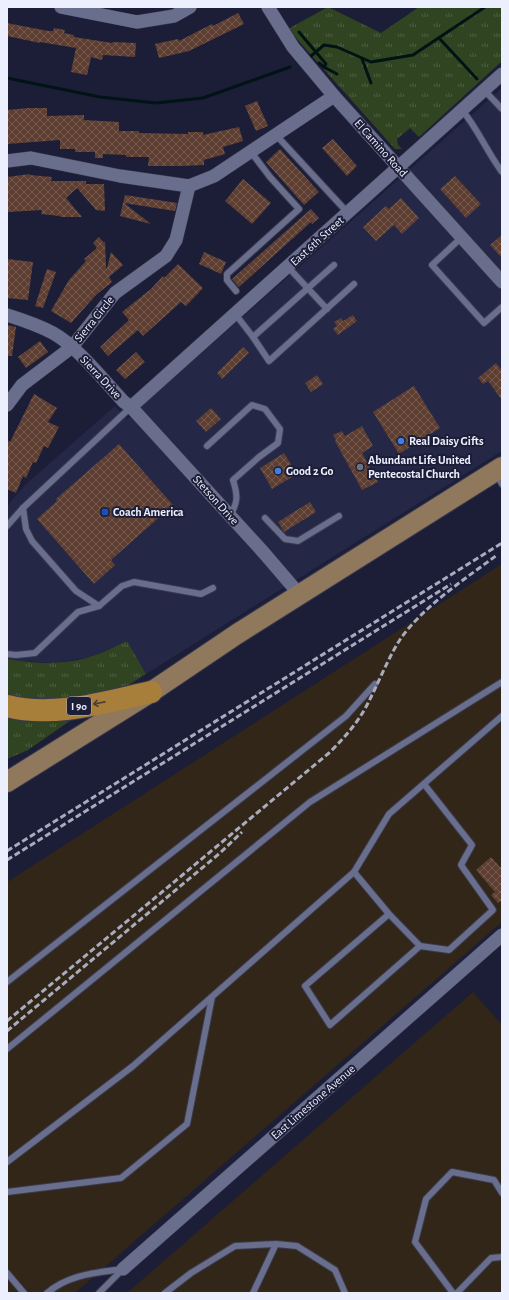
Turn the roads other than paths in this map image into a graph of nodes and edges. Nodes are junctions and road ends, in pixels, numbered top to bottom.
1 (61, 7) edge
2 (190, 7) edge
3 (268, 7) edge
4 (502, 74) edge
5 (484, 90) junction
6 (334, 96) junction
7 (502, 109) edge
8 (462, 110) junction
9 (276, 135) junction
10 (251, 152) junction
11 (7, 161) edge
12 (399, 168) junction
13 (502, 172) edge
14 (189, 186) junction
15 (348, 213) junction
16 (462, 237) junction
17 (334, 265) dead end
18 (288, 267) junction
19 (502, 282) edge
20 (354, 284) dead end
21 (308, 289) junction
22 (236, 291) dead end
23 (502, 307) edge
24 (327, 309) junction
25 (7, 315) edge
26 (236, 315) junction
27 (253, 337) junction
28 (72, 347) junction
29 (7, 405) edge
30 (131, 407) junction
31 (207, 446) dead end
32 (500, 474) edge
33 (23, 508) junction
34 (230, 516) junction
35 (339, 516) dead end
36 (265, 518) dead end
37 (7, 526) edge
38 (213, 588) dead end
39 (300, 595) junction
40 (99, 606) junction
41 (7, 654) edge
42 (502, 682) edge
43 (375, 684) dead end
44 (151, 692) junction
45 (7, 706) edge
46 (502, 716) edge
47 (7, 782) edge
48 (424, 784) junction
49 (354, 872) junction
50 (389, 914) junction
51 (502, 935) edge
52 (420, 946) junction
53 (7, 982) edge
54 (212, 997) junction
55 (7, 1049) edge
56 (7, 1162) edge
57 (7, 1192) edge
58 (502, 1192) edge
59 (276, 1244) junction
60 (502, 1257) edge
61 (123, 1269) junction
62 (7, 1273) edge
63 (24, 1293) edge
64 (46, 1293) edge
65 (99, 1293) edge
66 (165, 1293) edge
67 (253, 1293) edge
68 (345, 1293) edge
69 (453, 1293) edge
70 (457, 1293) edge

1 - 2 street
3 - 6 street, El Camino Road
4 - 5 street, East 6th Street
5 - 7 lane
5 - 8 street, East 6th Street
6 - 9 street
6 - 12 street, El Camino Road
8 - 12 street, East 6th Street
8 - 13 lane
9 - 10 street
9 - 15 lane
10 - 14 street
10 - 22 lane
11 - 14 street
12 - 15 street, East 6th Street
12 - 16 street, El Camino Road
14 - 28 street, Sierra Circle
15 - 18 street, East 6th Street
16 - 19 street, El Camino Road
16 - 23 lane
17 - 21 lane
18 - 21 lane
18 - 26 street, East 6th Street
20 - 24 lane
21 - 24 lane
21 - 27 lane
24 - 27 lane
25 - 28 street, Sierra Drive
26 - 27 lane
26 - 30 street, East 6th Street
28 - 29 street, Sierra Circle
28 - 30 street, Sierra Drive
30 - 33 lane
30 - 34 street, Stetson Drive
31 - 34 lane
32 - 39 main road
33 - 37 lane
33 - 40 lane
34 - 39 street, Stetson Drive
35 - 36 lane
38 - 40 lane
39 - 44 main road
40 - 41 lane
42 - 55 lane
43 - 53 lane
44 -> 45 highway, I 90
44 - 47 main road
46 - 48 lane
48 - 49 lane
48 - 52 lane
49 - 50 lane
49 - 54 lane
50 - 52 lane
50 - 52 lane
51 - 61 street, East Limestone Avenue
54 - 56 lane
54 - 57 lane
58 - 69 lane
59 - 66 lane
59 - 67 lane
59 - 68 lane
60 - 70 lane
61 - 64 lane
61 - 65 lane
62 - 63 lane

